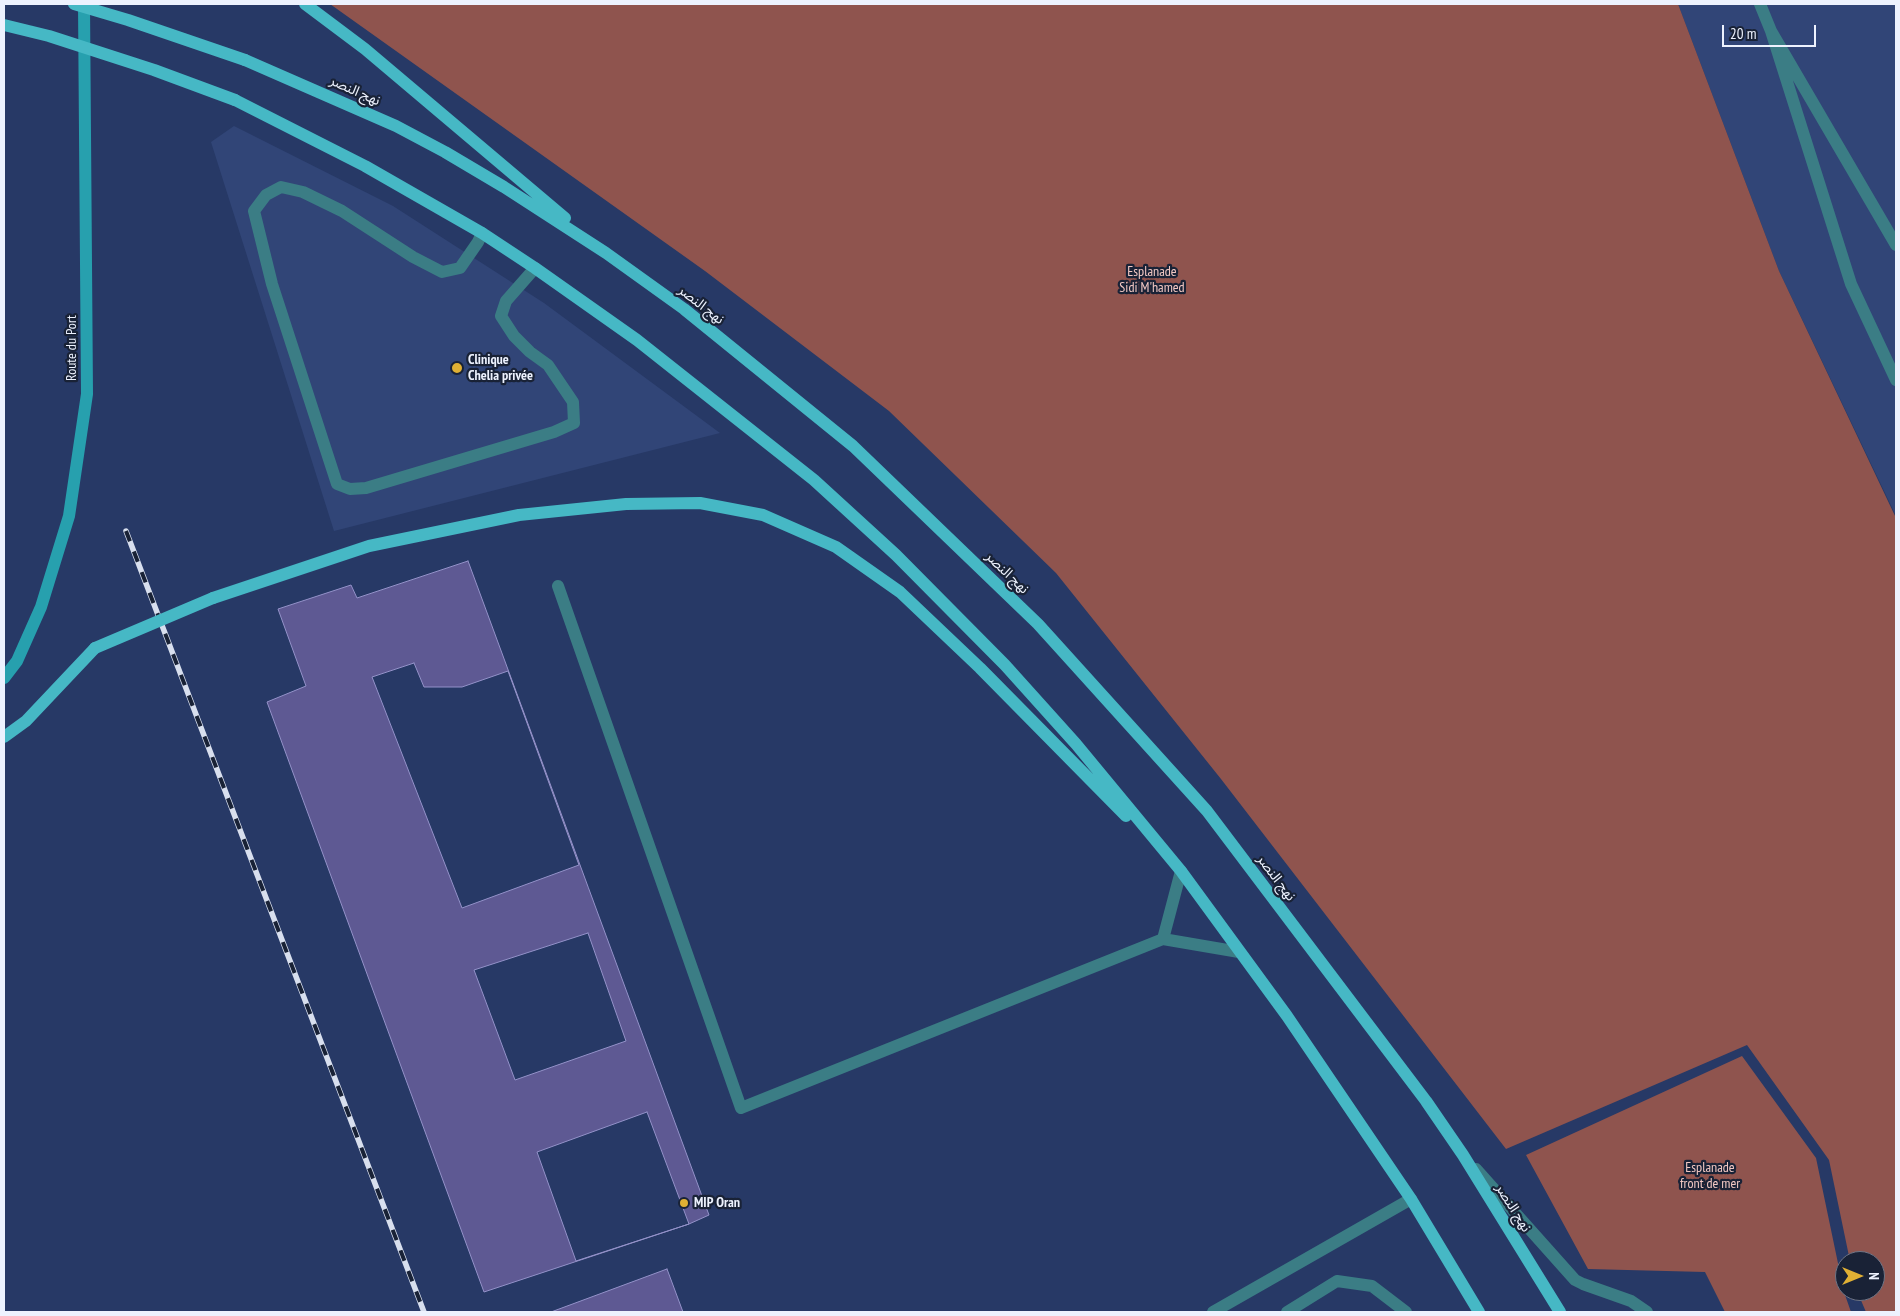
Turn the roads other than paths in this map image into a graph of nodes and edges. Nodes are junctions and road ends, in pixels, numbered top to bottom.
1 (74, 4) edge
2 (84, 4) edge
3 (305, 4) edge
4 (1760, 4) edge
5 (4, 25) edge
6 (1771, 31) junction
7 (482, 233) junction
8 (1896, 245) edge
9 (606, 253) junction
10 (535, 268) junction
11 (1896, 380) edge
12 (558, 586) dead end
13 (4, 678) edge
14 (4, 737) edge
15 (1181, 871) junction
16 (1163, 940) junction
17 (1239, 952) junction
18 (1463, 1156) junction
19 (1410, 1199) junction
20 (1213, 1312) edge
21 (1286, 1312) edge
22 (1406, 1312) edge
23 (1479, 1312) edge
24 (1560, 1312) edge
25 (1647, 1312) edge

1 - 9 main road, نهج النصر, bridge
2 - 13 main road, Route du Port
3 - 9 main road
4 - 6 street
5 - 7 main road, bridge
6 - 8 street
6 - 11 street
7 - 10 main road
7 - 10 street
9 - 18 main road, نهج النصر
10 - 15 main road
12 - 16 street
14 - 15 main road, bridge
15 - 16 street
15 - 17 main road
16 - 17 street
17 - 19 main road
18 - 24 main road, نهج النصر
18 - 25 street
19 - 20 street
19 - 23 main road
21 - 22 street

